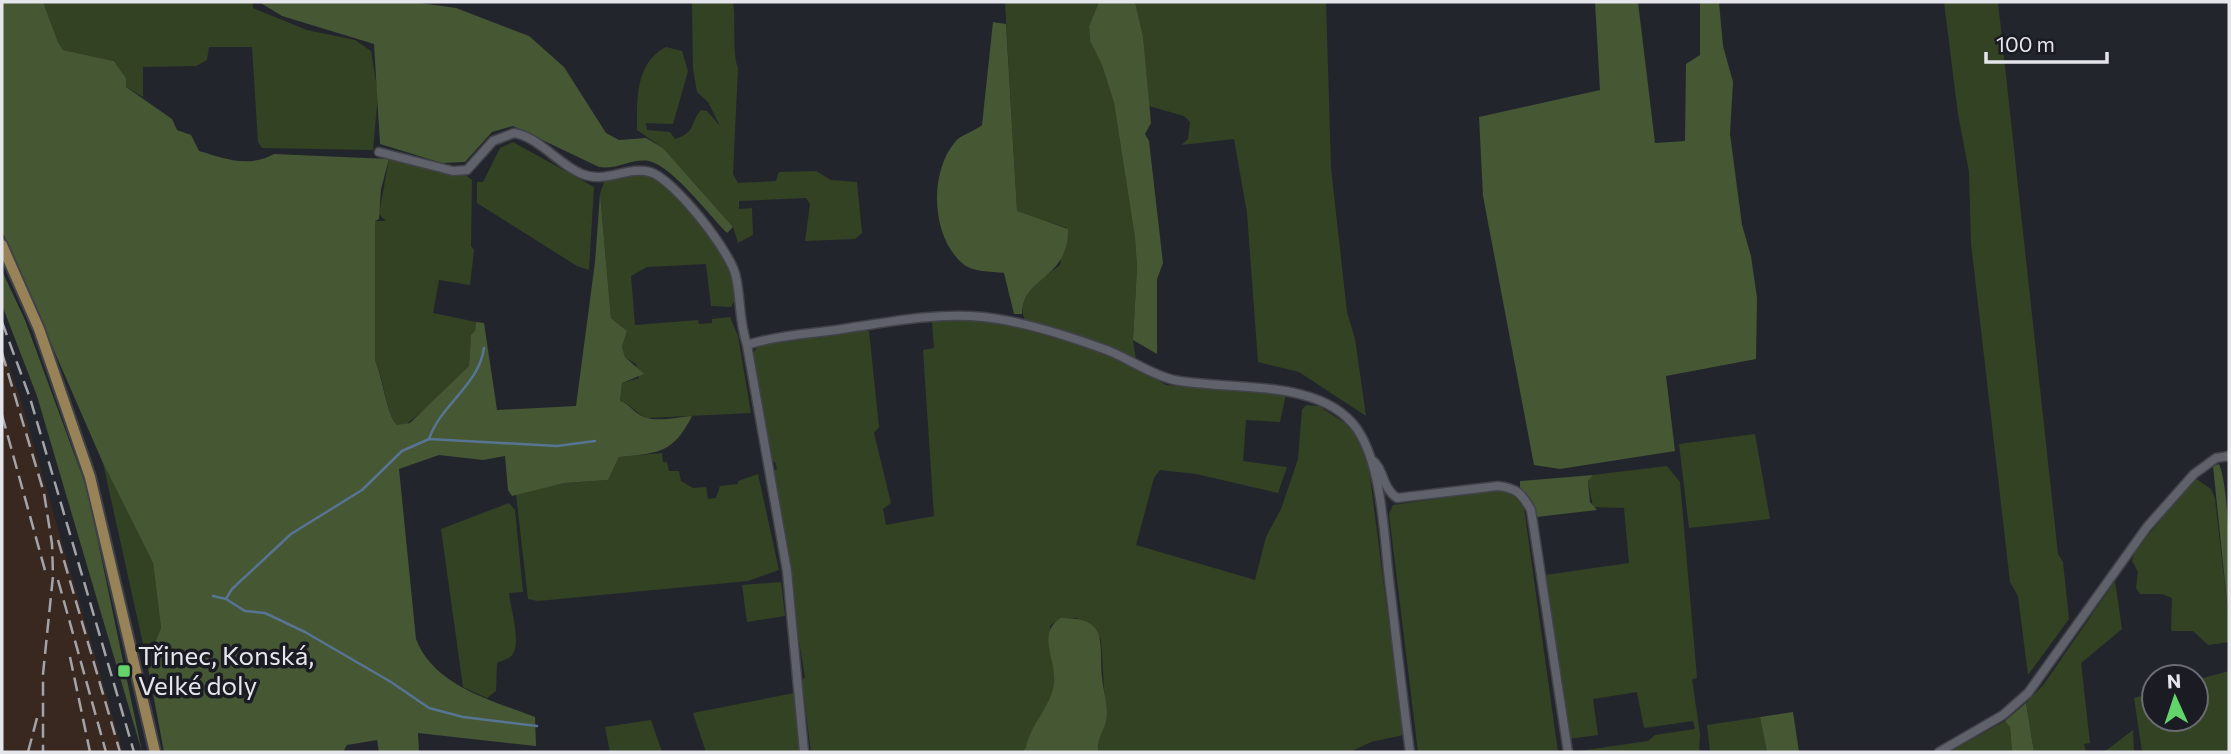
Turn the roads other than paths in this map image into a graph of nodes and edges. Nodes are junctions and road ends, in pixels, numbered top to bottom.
1 (379, 152) dead end
2 (2, 245) edge
3 (747, 345) junction
4 (2229, 456) edge
5 (1371, 459) junction
6 (155, 752) edge
7 (804, 752) edge
8 (1409, 752) edge
9 (1568, 752) edge
10 (1939, 752) edge

1 - 3 street
2 - 6 main road
3 - 5 street
3 - 7 street
4 - 10 street
5 - 8 street
5 - 9 street

